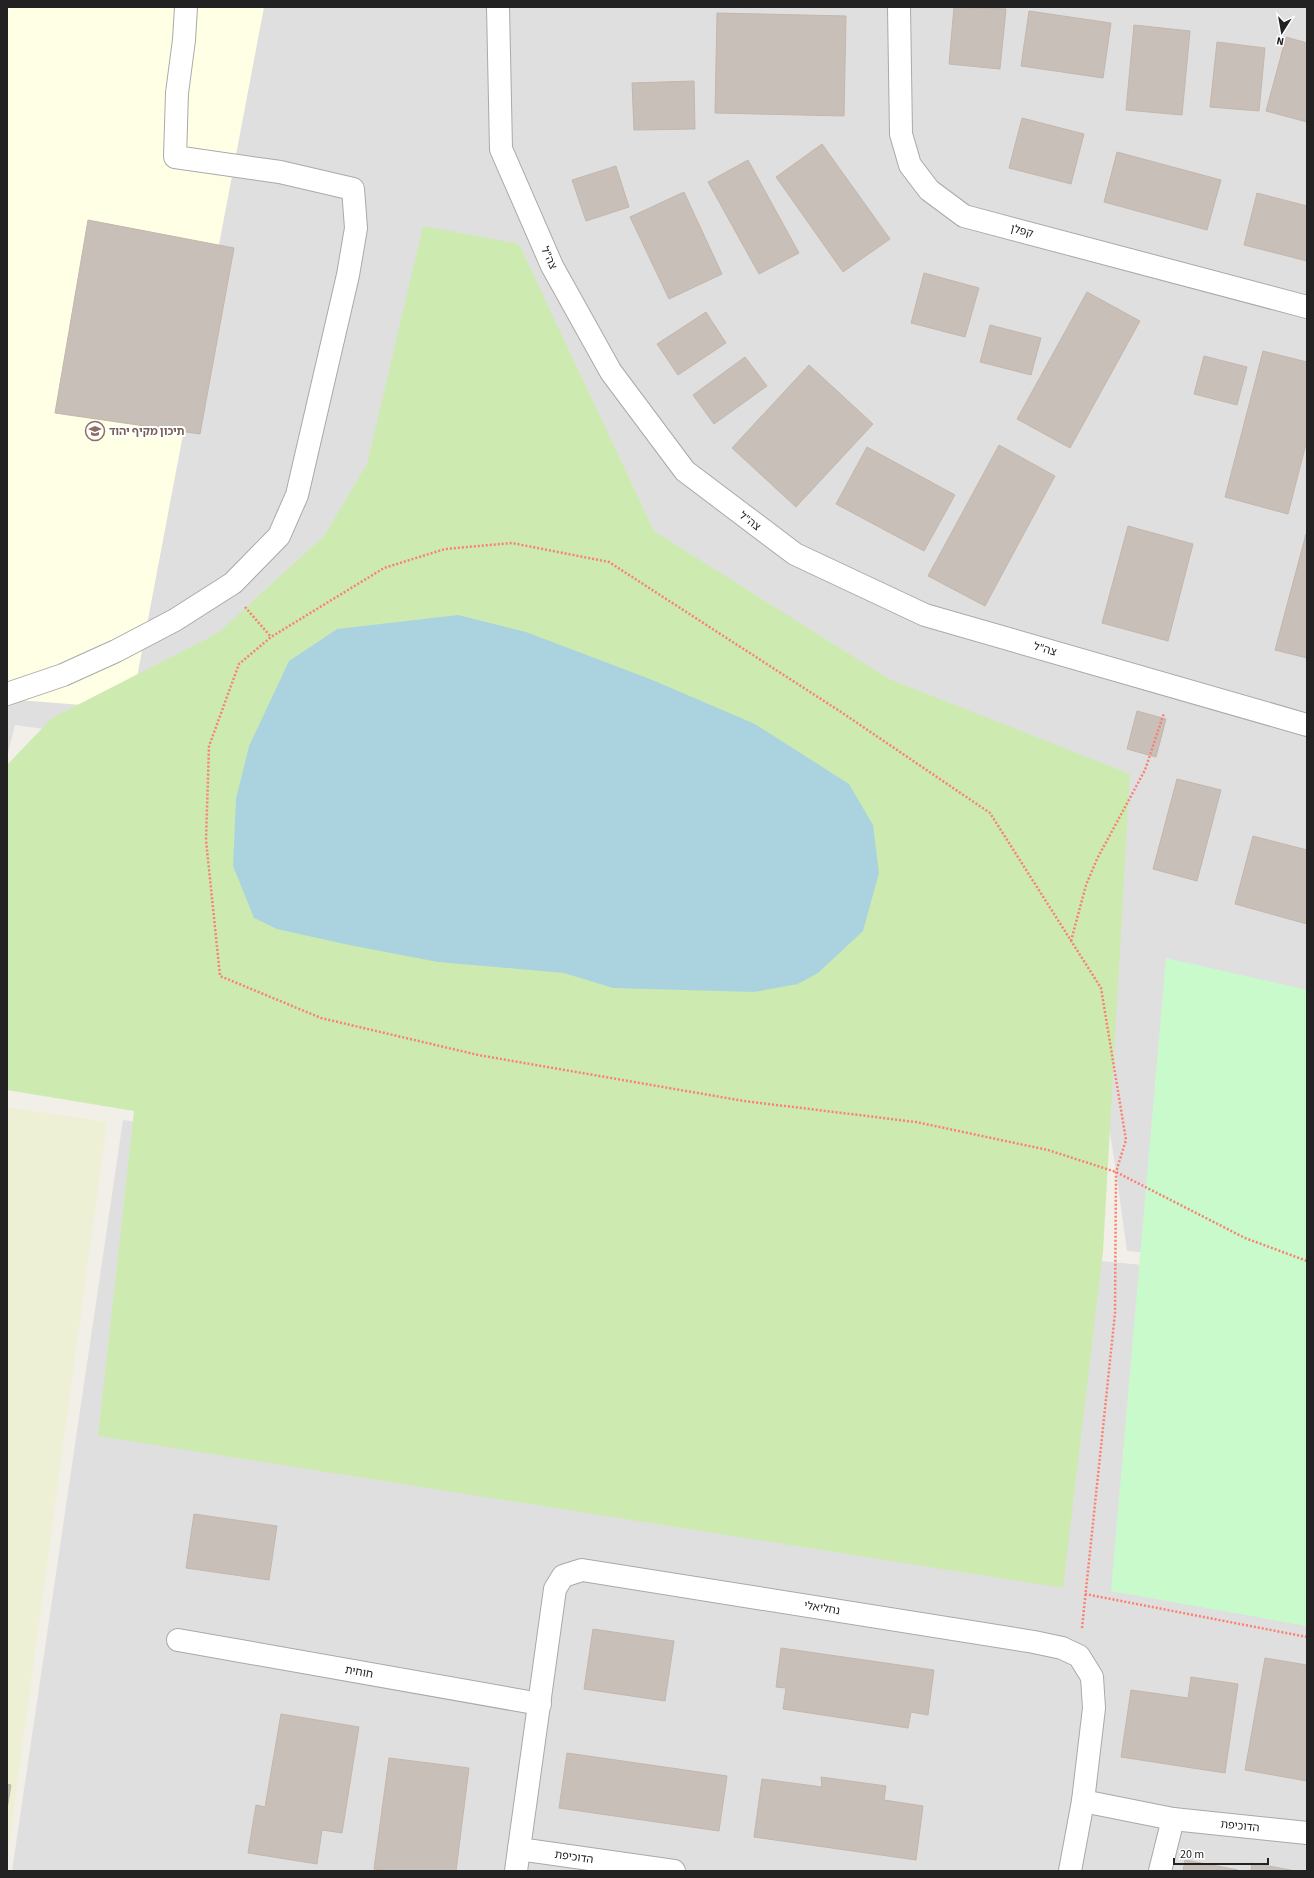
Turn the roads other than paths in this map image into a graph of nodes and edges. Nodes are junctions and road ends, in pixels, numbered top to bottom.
1 (186, 7) edge
2 (498, 7) edge
3 (900, 7) edge
4 (1307, 307) edge
5 (7, 694) edge
6 (1307, 725) edge
7 (178, 1640) dead end
8 (540, 1704) junction
9 (1083, 1801) junction
10 (1173, 1819) junction
11 (1307, 1833) edge
12 (519, 1849) junction
13 (516, 1871) edge
14 (674, 1871) edge
15 (1070, 1871) edge
16 (1160, 1871) edge

1 - 5 street
2 - 6 street, צה"ל
3 - 4 street, קפלן
7 - 8 street, חוחית
8 - 9 street, נחליאלי
8 - 12 street
9 - 10 street, הדוכיפת
9 - 15 street
10 - 11 street, הדוכיפת
10 - 16 street
12 - 13 street
12 - 14 street, הדוכיפת

